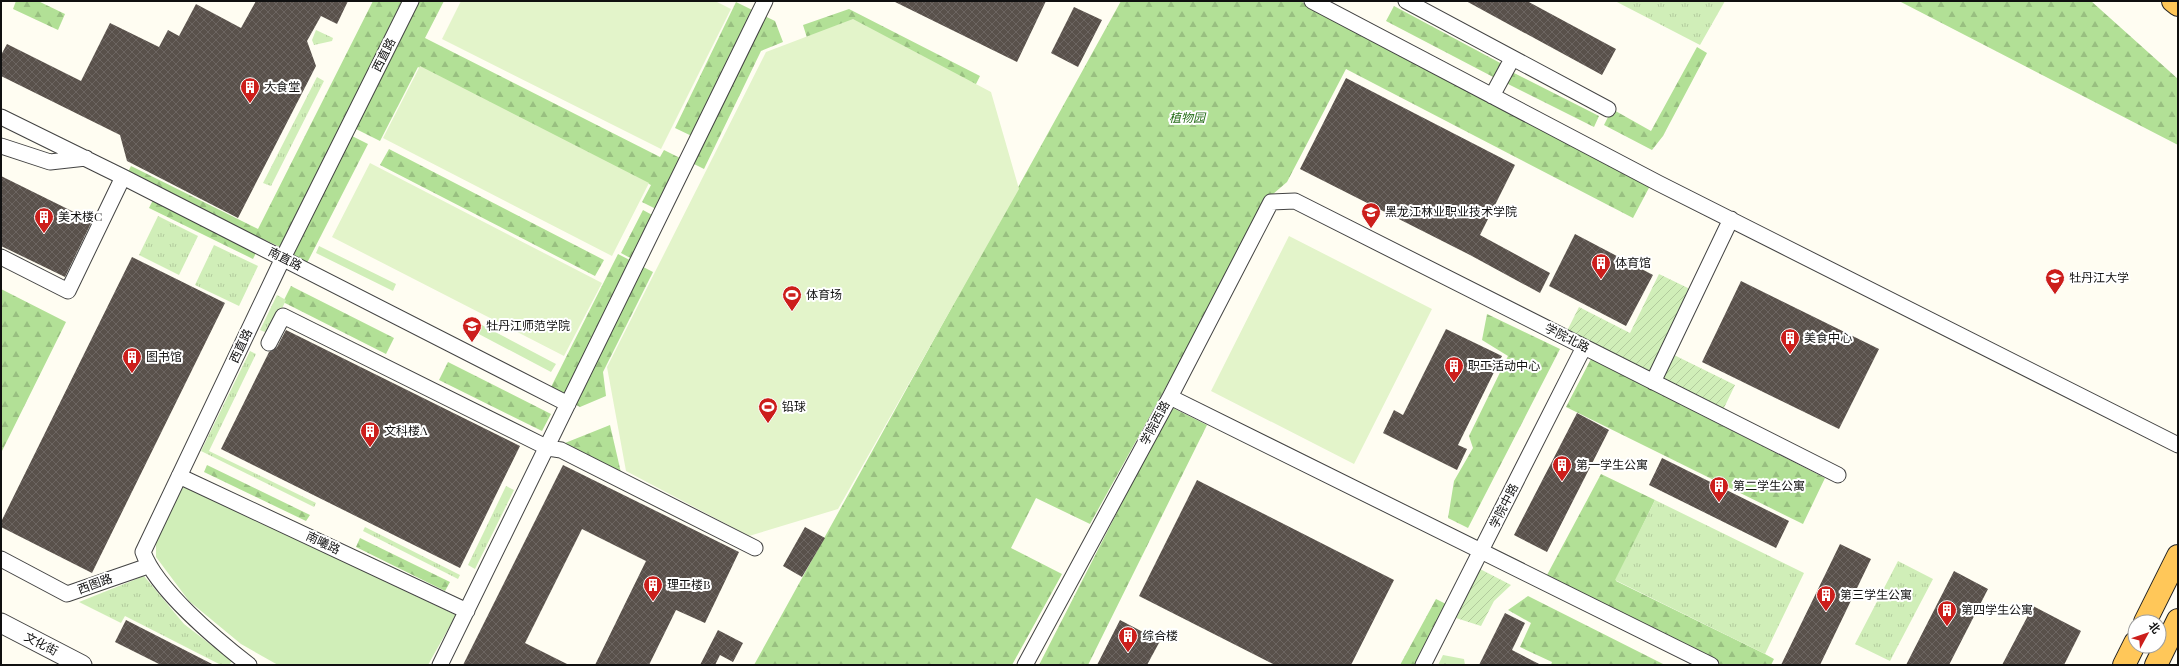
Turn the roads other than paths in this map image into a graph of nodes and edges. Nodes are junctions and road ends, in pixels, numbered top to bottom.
1 (411, 1) edge
2 (765, 1) edge
3 (1312, 1) edge
4 (1406, 1) edge
5 (2173, 1) edge
6 (2178, 5) edge
7 (1512, 59) junction
8 (1492, 96) junction
9 (1608, 109) dead end
10 (1, 117) edge
11 (1, 146) edge
12 (86, 158) junction
13 (124, 176) junction
14 (1295, 201) joint
15 (1731, 220) junction
16 (1, 257) edge
17 (283, 258) junction
18 (269, 343) dead end
19 (1584, 347) junction
20 (1653, 382) junction
21 (1170, 397) junction
22 (568, 404) junction
23 (2178, 446) edge
24 (548, 448) junction
25 (1838, 475) dead end
26 (179, 476) junction
27 (755, 548) dead end
28 (1481, 551) junction
29 (2178, 556) edge
30 (1, 559) edge
31 (148, 566) junction
32 (467, 611) junction
33 (2149, 614) edge
34 (2178, 620) edge
35 (1, 623) edge
36 (2130, 654) edge
37 (82, 665) edge
38 (249, 665) edge
39 (440, 665) edge
40 (1025, 665) edge
41 (1422, 665) edge
42 (1710, 665) edge
43 (2124, 665) edge
44 (2156, 665) edge

1 - 17 street, 西直路
2 - 22 street
3 - 8 street
4 - 7 street
5 - 6 highway
7 - 8 street
7 - 9 street
8 - 15 street
10 - 12 street, 南直路
11 - 12 street
12 - 13 street, 南直路
13 - 16 street
13 - 17 street, 南直路
14 - 19 street, 学院北路
14 - 21 street, 学院西路
15 - 20 street
15 - 23 street
17 - 22 street, 南直路
17 - 26 street, 西直路
18 - 24 street
19 - 20 street, 学院北路
19 - 28 street, 学院中路
20 - 25 street, 学院北路
21 - 28 street
21 - 40 street, 学院西路
22 - 24 street
24 - 27 street
24 - 32 street
26 - 31 street, 西直路
26 - 32 street, 南曦路
28 - 41 street, 学院中路
28 - 42 street
29 - 33 highway
30 - 31 street, 西图路
31 - 38 street, 西直路
32 - 39 street
34 - 44 highway
35 - 37 street, 文化街
36 - 43 highway

